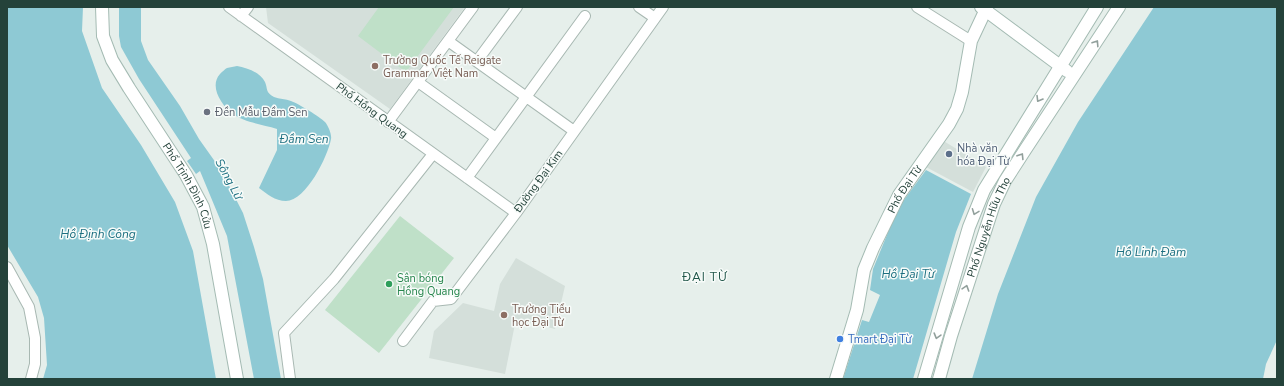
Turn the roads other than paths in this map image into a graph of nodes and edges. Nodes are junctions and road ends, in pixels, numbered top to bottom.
1 (102, 7) edge
2 (229, 7) edge
3 (248, 7) edge
4 (473, 7) edge
5 (517, 7) edge
6 (640, 7) edge
7 (663, 7) edge
8 (917, 7) edge
9 (1097, 7) edge
10 (1119, 7) edge
11 (985, 8) edge
12 (241, 16) junction
13 (585, 16) dead end
14 (655, 18) junction
15 (448, 41) junction
16 (971, 41) junction
17 (477, 61) junction
18 (1060, 66) junction
19 (1074, 76) junction
20 (418, 82) junction
21 (526, 97) junction
22 (388, 122) junction
23 (574, 131) junction
24 (496, 138) junction
25 (433, 154) junction
26 (468, 178) junction
27 (516, 212) junction
28 (7, 267) edge
29 (403, 341) dead end
30 (31, 379) edge
31 (237, 379) edge
32 (290, 379) edge
33 (836, 379) edge
34 (924, 379) edge
35 (939, 379) edge

1 - 31 main road, Phố Trịnh Đình Cửu
2 - 12 street, Phố Hồng Quang
3 - 12 street
4 - 15 street
5 - 17 street
6 - 14 street
7 - 14 street, Đường Đại Kim
8 - 16 street
9 - 18 main road, Phố Nguyễn Hữu Thọ
19 -> 10 main road, Phố Nguyễn Hữu Thọ
11 - 16 main road, Phố Đại Từ
11 - 18 main road
12 - 22 street, Phố Hồng Quang
13 - 21 street
14 - 23 street, Đường Đại Kim
15 - 17 street
15 - 20 street
16 - 33 main road, Phố Đại Từ
17 - 21 street
18 - 19 main road
18 -> 34 main road, Phố Nguyễn Hữu Thọ
35 -> 19 main road, Phố Nguyễn Hữu Thọ
20 - 22 street
20 - 24 street
21 - 23 street
21 - 24 street
22 - 25 street, Phố Hồng Quang
23 - 27 street, Đường Đại Kim
24 - 26 street
25 - 26 street, Phố Hồng Quang
25 - 32 street
26 - 27 street, Phố Hồng Quang
27 - 29 street, Đường Đại Kim
28 - 30 street

